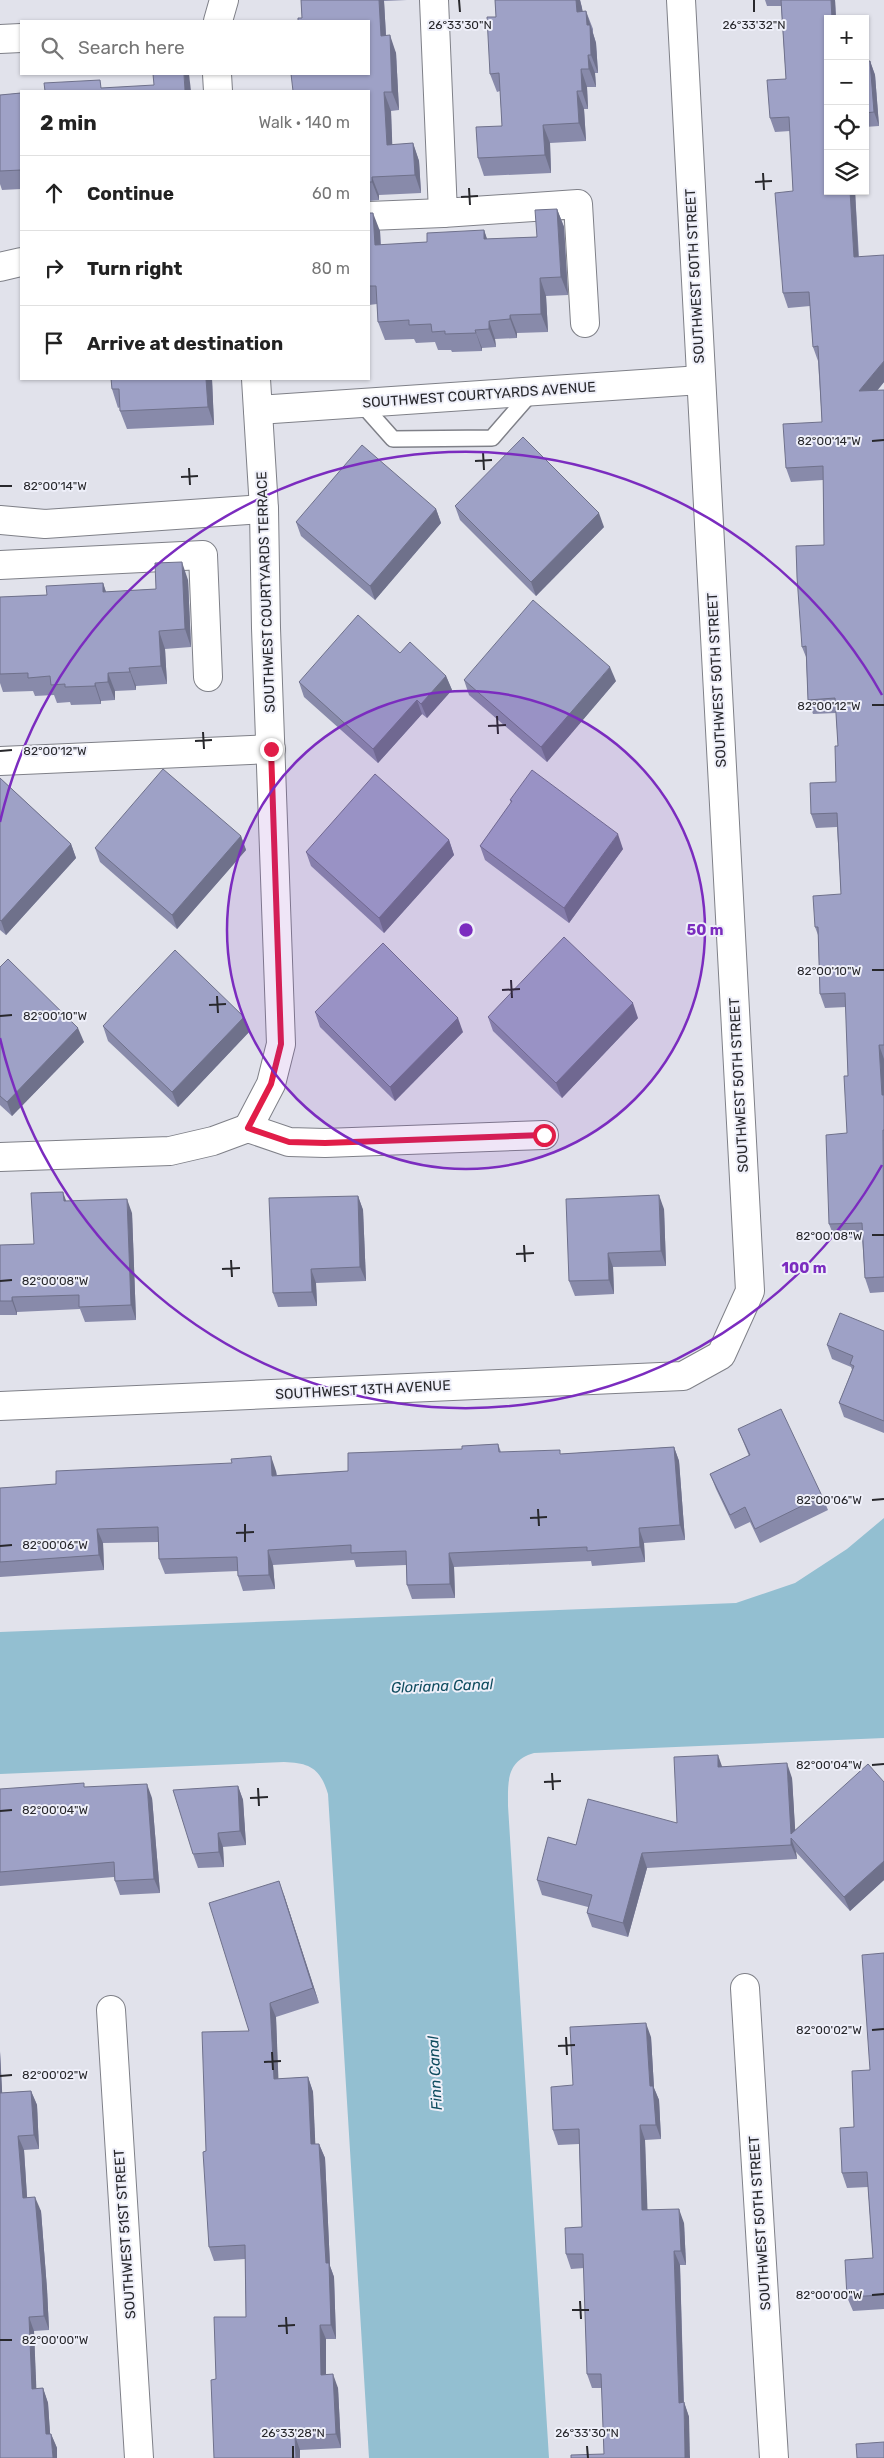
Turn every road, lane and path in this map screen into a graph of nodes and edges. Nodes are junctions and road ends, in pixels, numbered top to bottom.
1 (224, 0) edge
2 (434, 0) edge
3 (681, 0) edge
4 (218, 20) edge
5 (20, 38) edge
6 (0, 39) edge
7 (217, 75) edge
8 (218, 90) edge
9 (443, 213) junction
10 (370, 216) edge
11 (20, 262) edge
12 (0, 267) edge
13 (585, 323) dead end
14 (256, 380) edge
15 (701, 380) junction
16 (532, 392) junction
17 (361, 403) junction
18 (258, 410) junction
19 (264, 509) junction
20 (0, 520) edge
21 (0, 565) edge
22 (208, 677) dead end
23 (271, 749) junction
24 (0, 761) edge
25 (248, 1128) junction
26 (544, 1135) dead end
27 (0, 1157) edge
28 (721, 1355) joint
29 (0, 1406) edge
30 (745, 1988) dead end
31 (111, 2010) dead end
32 (139, 2458) edge
33 (774, 2458) edge

1 - 4 street
2 - 9 street
3 - 15 street, SOUTHWEST 50TH STREET
5 - 6 street
7 - 8 street
9 - 10 street
9 - 13 street
11 - 12 street
14 - 18 street, SOUTHWEST COURTYARDS TERRACE
15 - 16 street, SOUTHWEST COURTYARDS AVENUE
15 - 28 street, SOUTHWEST 50TH STREET
16 - 17 street, SOUTHWEST COURTYARDS AVENUE
16 - 17 lane
17 - 18 street, SOUTHWEST COURTYARDS AVENUE
18 - 19 street, SOUTHWEST COURTYARDS TERRACE
19 - 20 street
19 - 23 street, SOUTHWEST COURTYARDS TERRACE
21 - 22 street
23 - 24 street
23 - 25 street, SOUTHWEST COURTYARDS TERRACE
25 - 26 street
25 - 27 street
28 - 29 street, SOUTHWEST 13TH AVENUE
30 - 33 street, SOUTHWEST 50TH STREET
31 - 32 street, SOUTHWEST 51ST STREET

